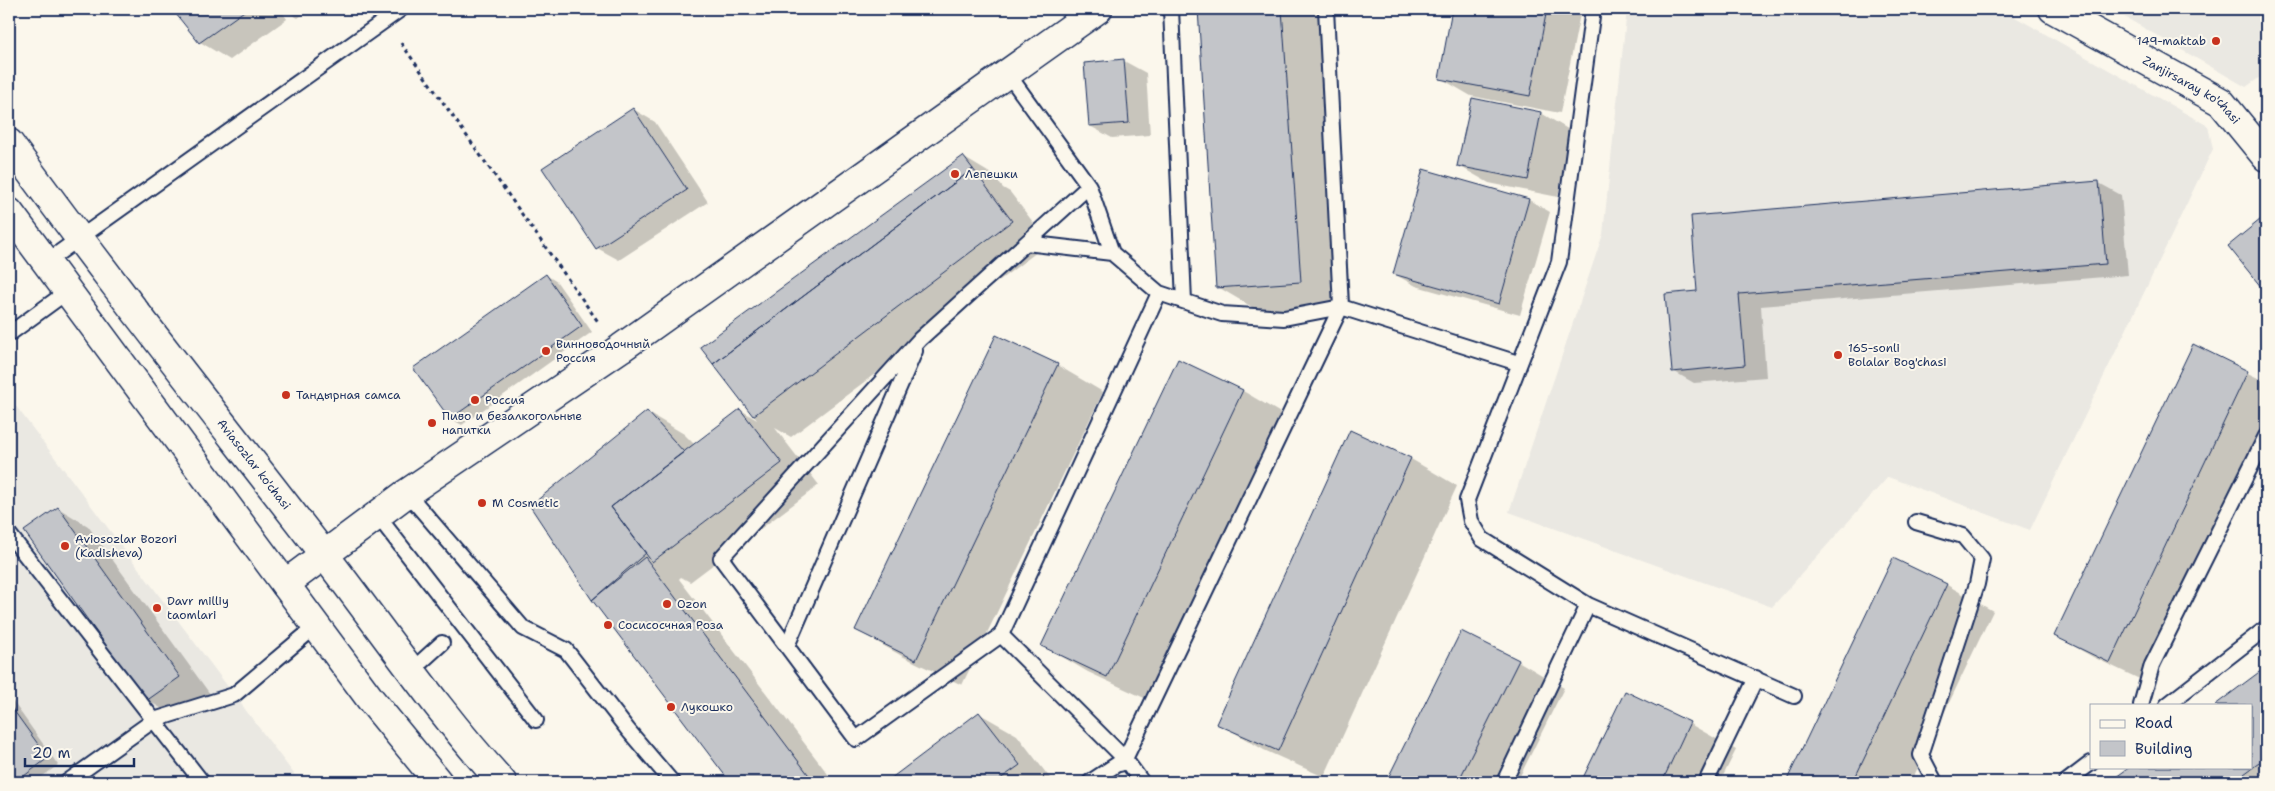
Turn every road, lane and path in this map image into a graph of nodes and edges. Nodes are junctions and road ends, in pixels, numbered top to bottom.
1 (400, 9) edge
2 (1098, 9) edge
3 (1171, 9) edge
4 (1326, 9) edge
5 (1593, 9) edge
6 (2053, 9) edge
7 (401, 43) dead end
8 (1008, 74) junction
9 (9, 143) edge
10 (2266, 157) edge
11 (1089, 186) junction
12 (9, 212) edge
13 (79, 239) junction
14 (1026, 243) junction
15 (1112, 253) junction
16 (46, 262) junction
17 (68, 291) junction
18 (1159, 293) junction
19 (1184, 301) junction
20 (1341, 307) junction
21 (9, 334) edge
22 (920, 339) junction
23 (621, 348) junction
24 (1518, 363) junction
25 (2266, 436) edge
26 (407, 493) junction
27 (377, 516) junction
28 (1916, 522) dead end
29 (9, 534) edge
30 (324, 555) junction
31 (285, 584) junction
32 (1588, 605) junction
33 (316, 626) junction
34 (2266, 628) edge
35 (1001, 635) junction
36 (442, 643) dead end
37 (787, 646) junction
38 (410, 672) junction
39 (1756, 678) junction
40 (1794, 696) dead end
41 (2141, 704) edge
42 (2168, 704) edge
43 (154, 720) junction
44 (536, 720) dead end
45 (1125, 759) junction
46 (2090, 764) edge
47 (67, 782) edge
48 (202, 782) edge
49 (438, 782) edge
50 (502, 782) edge
51 (672, 782) edge
52 (1090, 782) edge
53 (1106, 782) edge
54 (1142, 782) edge
55 (1504, 782) edge
56 (1706, 782) edge
57 (1935, 782) edge
58 (2066, 782) edge

1 - 13 lane
2 - 8 main road
3 - 19 lane
4 - 20 lane
5 - 24 lane
6 - 10 main road, Zanjirsaray ko'chasi
7 - 23 path
8 - 11 lane
8 - 23 main road
9 - 13 main road, Aviasozlar ko'chasi
11 - 14 lane
11 - 15 lane
12 - 16 main road
13 - 16 lane
13 - 30 main road, Aviasozlar ko'chasi
14 - 15 lane
14 - 22 lane
15 - 18 lane
16 - 17 main road
17 - 21 lane
17 - 31 main road
18 - 19 lane
18 - 35 lane
19 - 20 lane
20 - 24 lane
20 - 45 lane
22 - 37 lane
22 - 37 lane
23 - 26 main road
24 - 32 lane
25 - 41 lane
26 - 27 main road
26 - 51 lane
27 - 30 main road
27 - 44 lane
28 - 57 lane
29 - 43 lane
30 - 31 main road
30 - 38 main road, Aviasozlar ko'chasi
31 - 33 main road
32 - 39 lane
32 - 55 lane
33 - 43 lane
33 - 49 main road
34 - 42 lane
35 - 37 lane
35 - 45 lane
36 - 38 lane
38 - 50 main road, Aviasozlar ko'chasi
39 - 40 lane
39 - 56 lane
43 - 47 lane
43 - 48 lane
45 - 52 lane
45 - 53 lane
45 - 54 lane
46 - 58 lane

